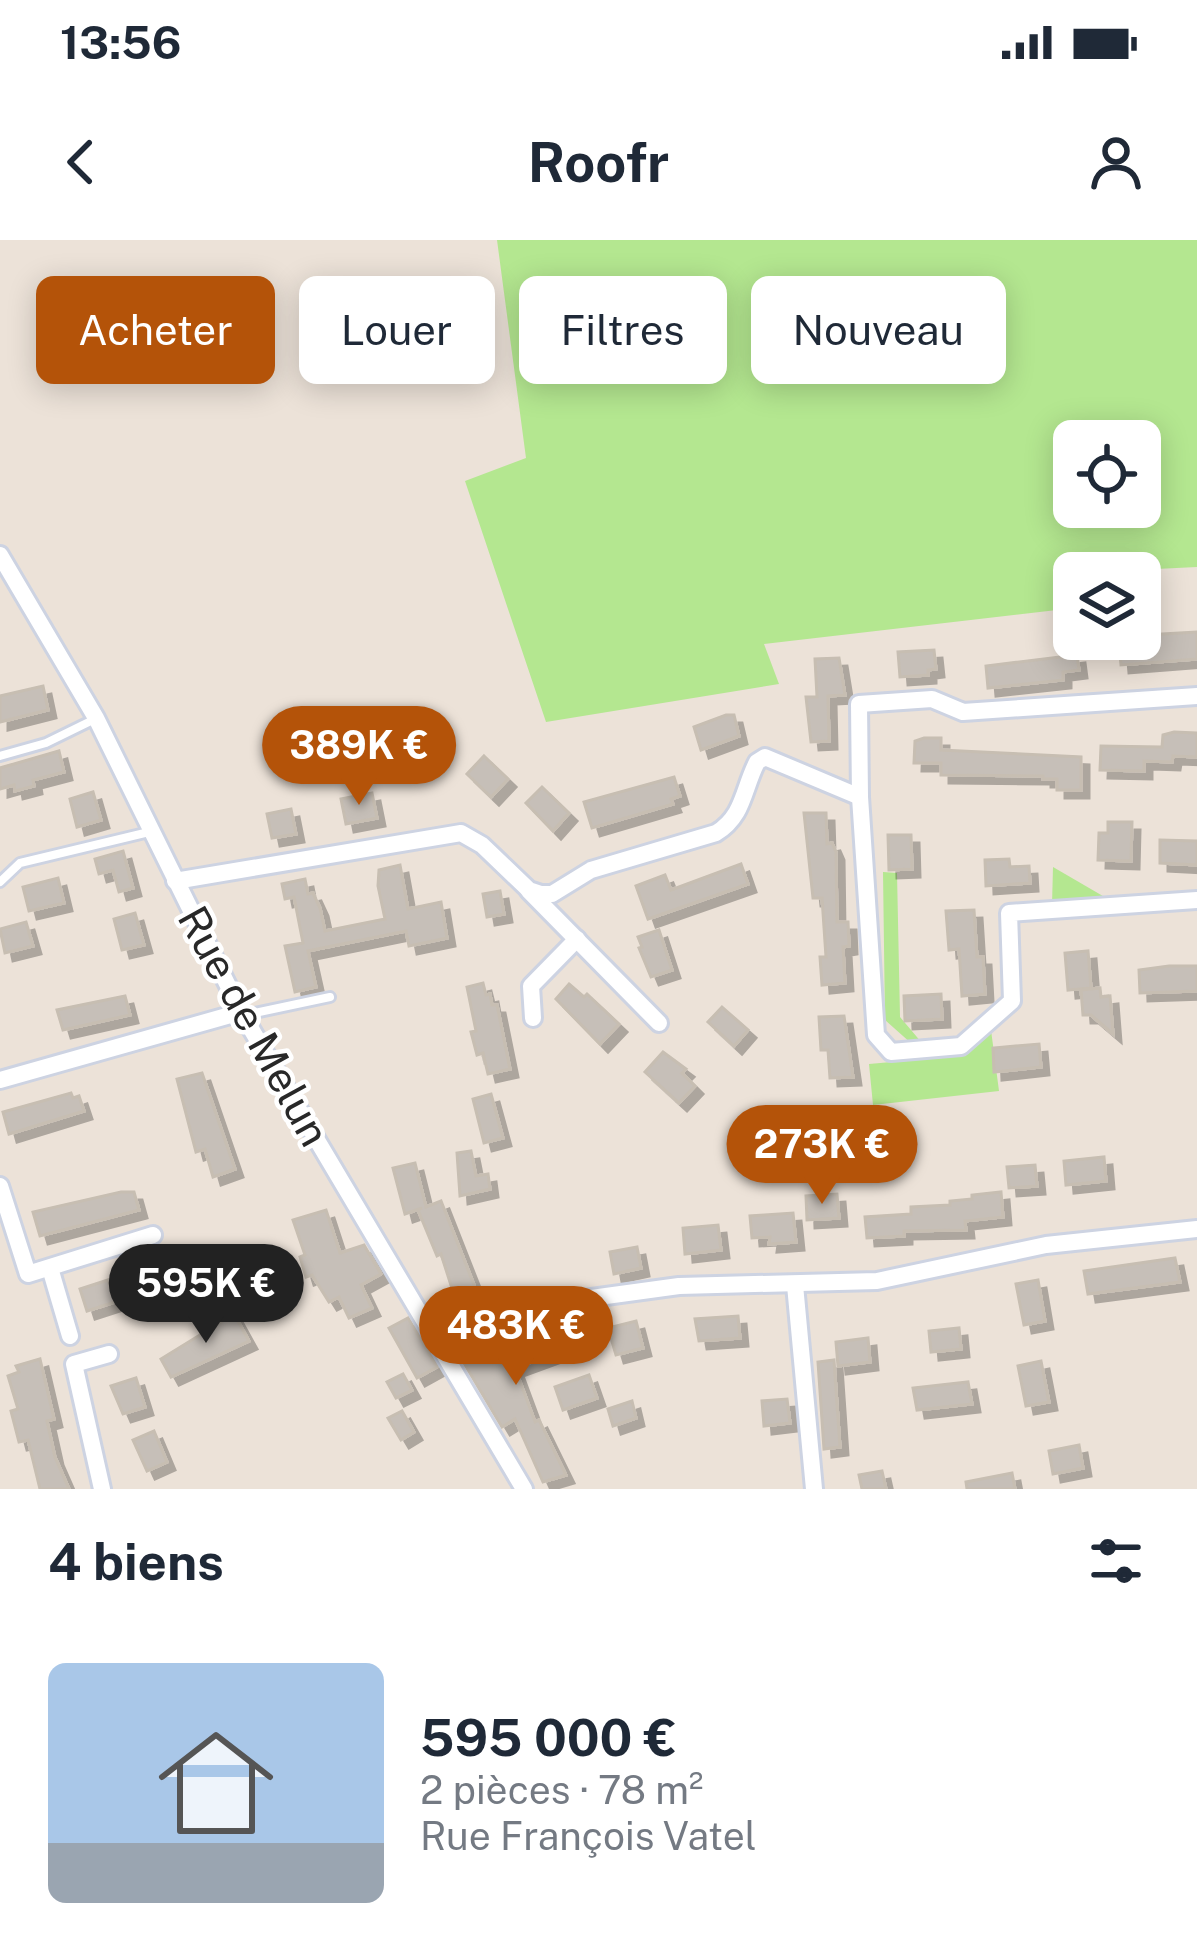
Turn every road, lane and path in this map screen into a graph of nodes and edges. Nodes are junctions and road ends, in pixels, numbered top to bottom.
1 (0, 555) edge
2 (1197, 696) edge
3 (96, 718) junction
4 (0, 756) edge
5 (860, 797) junction
6 (150, 832) junction
7 (175, 881) junction
8 (0, 882) edge
9 (529, 890) junction
10 (1197, 900) edge
11 (577, 939) junction
12 (330, 997) dead end
13 (242, 1014) junction
14 (533, 1018) dead end
15 (659, 1023) dead end
16 (0, 1080) edge
17 (0, 1186) edge
18 (1197, 1228) edge
19 (153, 1235) dead end
20 (50, 1268) junction
21 (795, 1286) junction
22 (433, 1333) junction
23 (70, 1336) dead end
24 (109, 1354) dead end
25 (102, 1489) edge
26 (524, 1489) edge
27 (814, 1489) edge

1 - 3 street, Rue de Melun
2 - 5 street
3 - 4 lane
3 - 6 street, Rue de Melun
5 - 9 street
5 - 10 street
6 - 7 street, Rue de Melun
6 - 8 lane
7 - 9 street
7 - 13 street, Rue de Melun
9 - 11 street
11 - 14 street
11 - 15 street
12 - 13 lane
13 - 16 street
13 - 22 street, Rue de Melun
17 - 20 street
18 - 21 street
19 - 20 street
20 - 23 street
21 - 22 street
21 - 27 street
22 - 26 street, Rue de Melun
24 - 25 street

